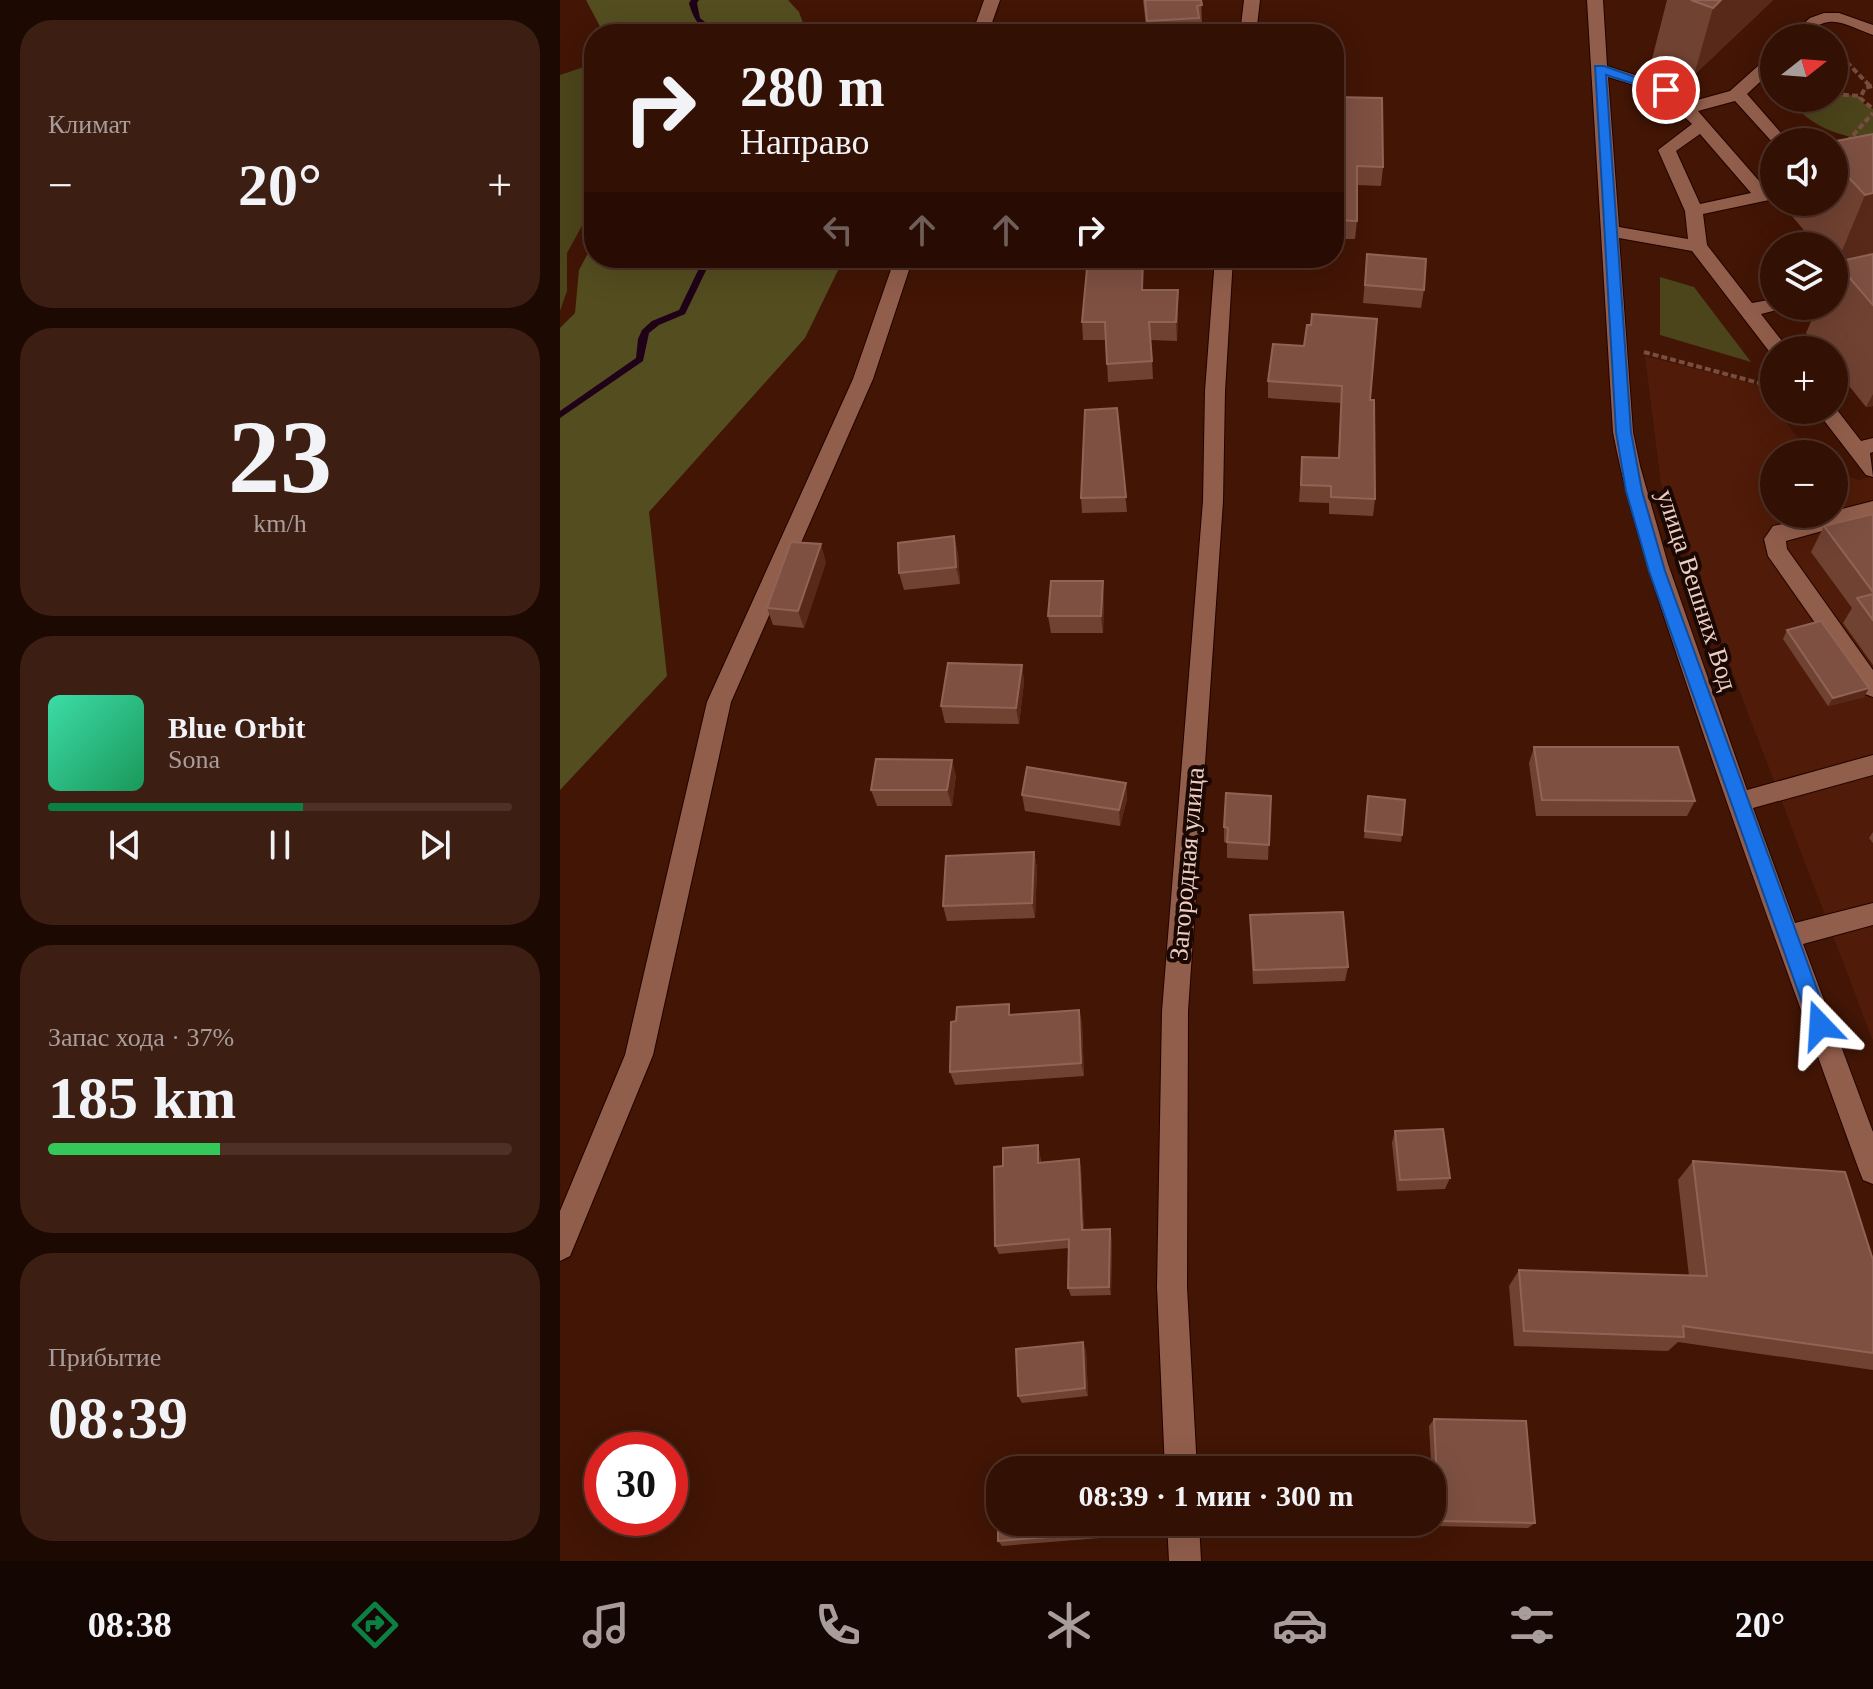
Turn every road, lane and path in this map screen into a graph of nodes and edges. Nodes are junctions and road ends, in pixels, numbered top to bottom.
1 (992, 0) edge
2 (1252, 0) edge
3 (1595, 0) edge
4 (984, 24) edge
5 (1249, 24) edge
6 (1809, 24) edge
7 (1873, 30) edge
8 (1848, 63) edge
9 (1599, 69) junction
10 (1760, 74) edge
11 (1872, 86) edge
12 (1739, 95) junction
13 (1848, 95) edge
14 (1860, 96) junction
15 (1687, 108) junction
16 (1873, 111) edge
17 (1702, 125) junction
18 (1768, 128) edge
19 (1848, 140) edge
20 (1760, 187) edge
21 (1760, 197) edge
22 (1694, 211) junction
23 (1610, 231) junction
24 (1698, 246) junction
25 (901, 268) edge
26 (1223, 268) edge
27 (1760, 308) edge
28 (1748, 310) junction
29 (1768, 336) edge
30 (1618, 345) junction
31 (1760, 383) edge
32 (1841, 424) edge
33 (1865, 447) edge
34 (1873, 470) edge
35 (1873, 509) edge
36 (1873, 688) edge
37 (1873, 765) edge
38 (1738, 802) junction
39 (1873, 914) edge
40 (1787, 937) junction
41 (1873, 1170) edge
42 (560, 1246) edge
43 (1180, 1456) edge
44 (1184, 1536) edge
45 (1185, 1561) edge

1 - 4 street
2 - 5 street
3 - 9 street, улица Вешних Вод
6 - 7 street
8 - 11 path
9 - 15 street
9 - 23 street, улица Вешних Вод
10 - 12 street
11 - 14 path
12 - 15 street
12 - 18 street
13 - 14 path
14 - 16 path
15 - 17 street
16 - 19 path
17 - 20 street
17 - 22 street
21 - 22 street
22 - 24 street
23 - 24 street
23 - 30 street, улица Вешних Вод
24 - 28 street
25 - 42 street
26 - 43 street, Загородная улица
27 - 28 street
28 - 29 street
30 - 31 path
30 - 38 street, улица Вешних Вод
32 - 33 street
33 - 34 street
35 - 36 street
37 - 38 street
38 - 40 street, улица Вешних Вод
39 - 40 street
40 - 41 street, улица Вешних Вод
44 - 45 street

